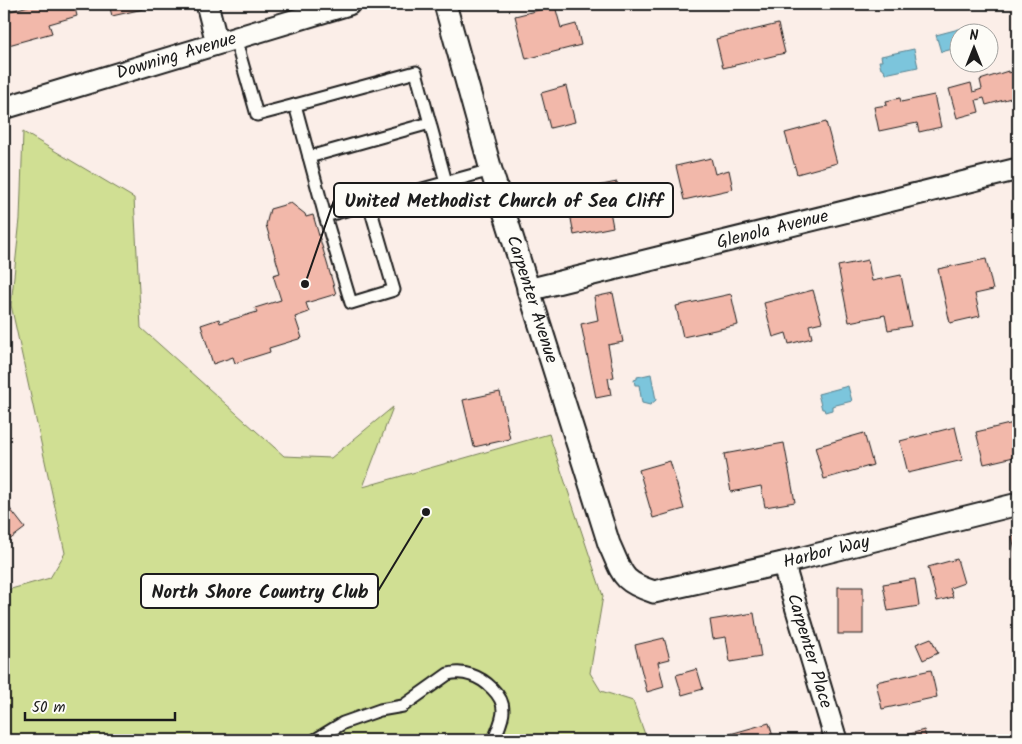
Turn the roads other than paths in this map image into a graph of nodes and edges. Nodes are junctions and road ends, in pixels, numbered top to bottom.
1 (207, 4) edge
2 (349, 4) edge
3 (445, 4) edge
4 (226, 40) junction
5 (295, 105) junction
6 (4, 108) edge
7 (430, 123) junction
8 (309, 157) junction
9 (1018, 169) edge
10 (491, 170) junction
11 (446, 182) junction
12 (369, 204) junction
13 (325, 216) junction
14 (528, 290) junction
15 (1018, 504) edge
16 (783, 563) junction
17 (636, 586) joint
18 (315, 740) edge
19 (494, 740) edge
20 (836, 740) edge

1 - 4 street
2 - 4 street, Downing Avenue
3 - 10 street, Carpenter Avenue
4 - 5 lane
4 - 6 street, Downing Avenue
5 - 7 lane
5 - 8 lane
7 - 8 lane
7 - 11 lane
8 - 13 lane
9 - 14 street, Glenola Avenue
10 - 11 lane
10 - 14 street, Carpenter Avenue
11 - 12 lane
12 - 13 lane
12 - 13 lane
14 - 17 street, Carpenter Avenue
15 - 16 street, Harbor Way
16 - 17 street, Harbor Way
16 - 20 street, Carpenter Place
18 - 19 lane

